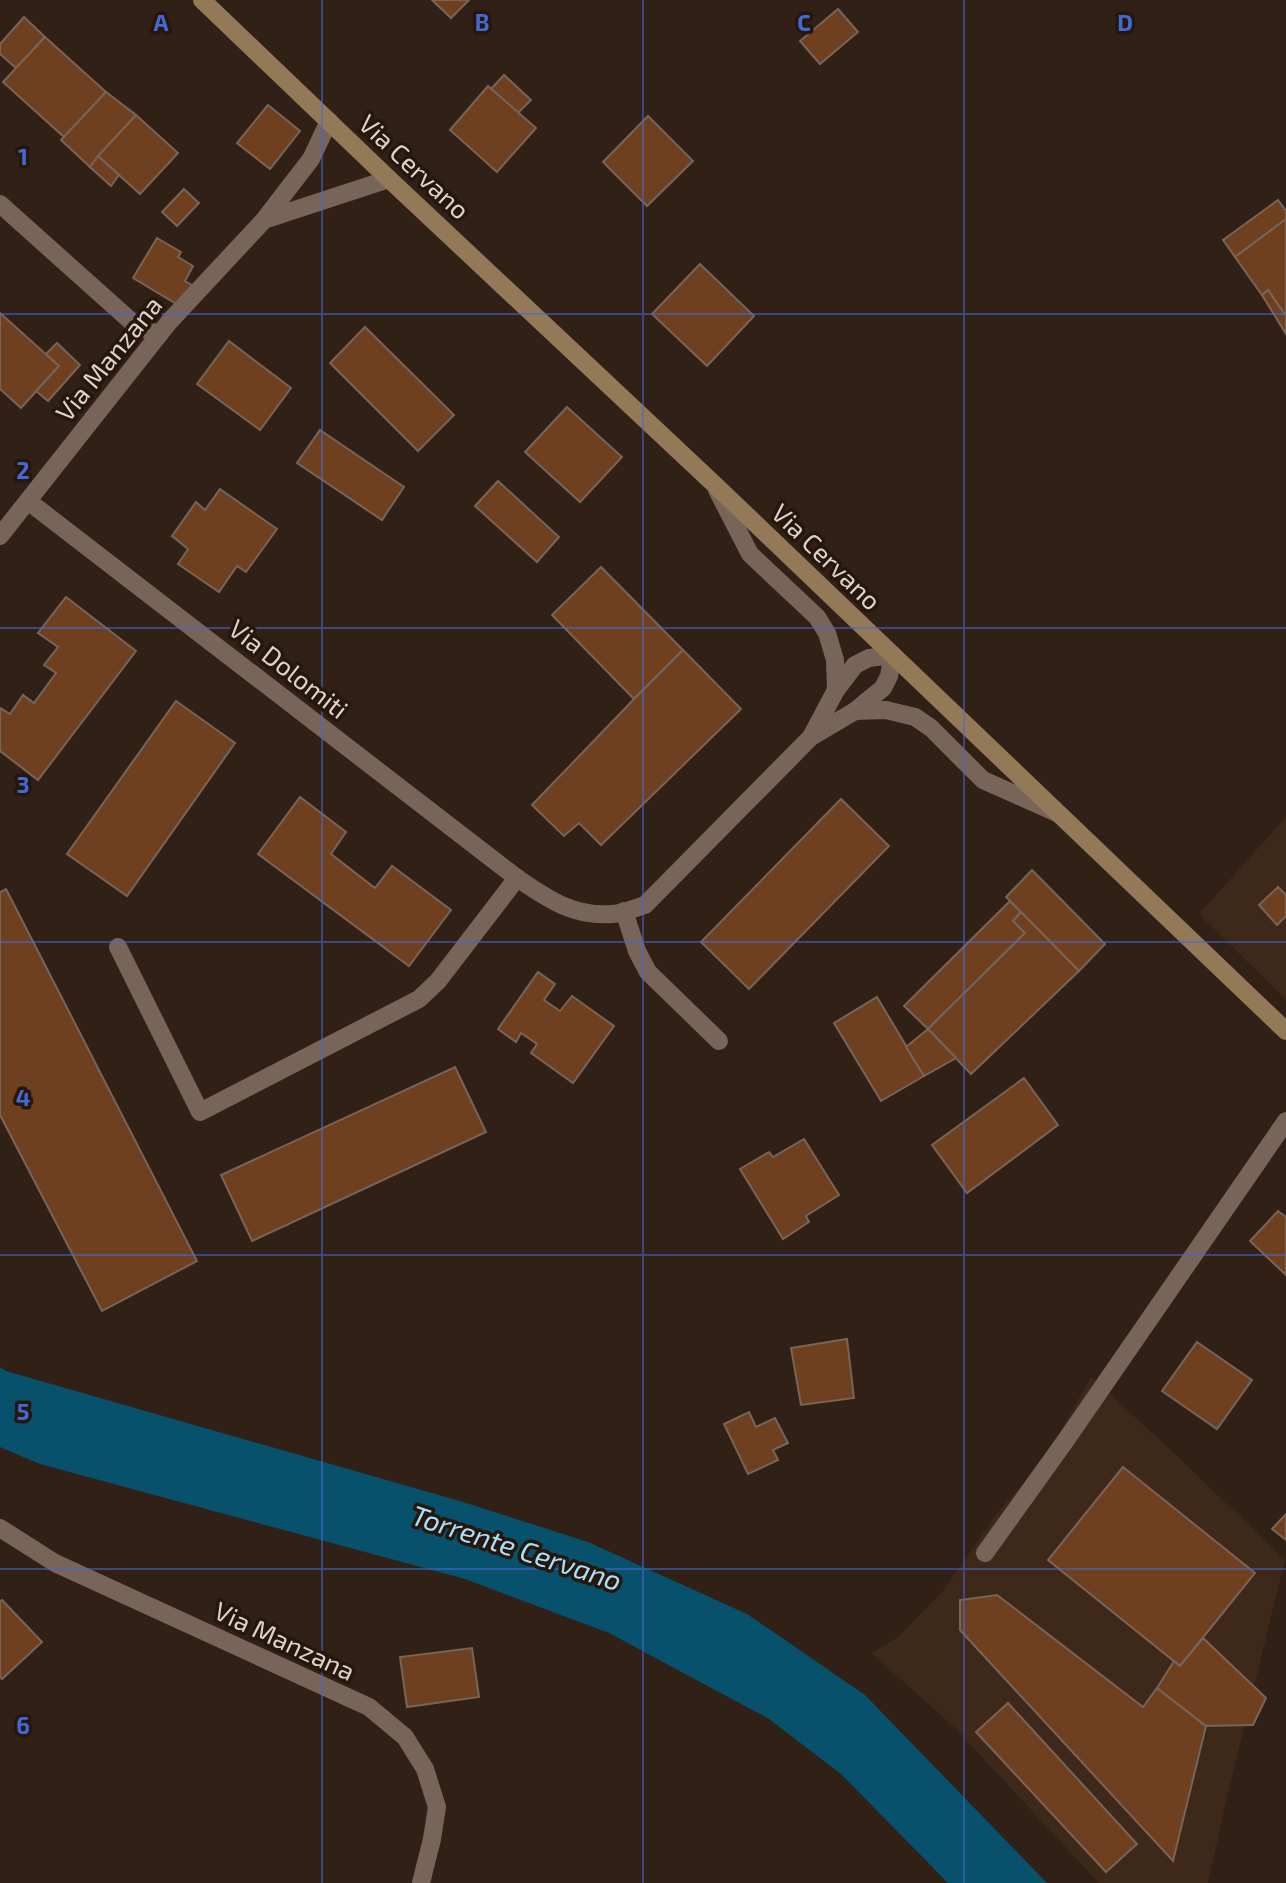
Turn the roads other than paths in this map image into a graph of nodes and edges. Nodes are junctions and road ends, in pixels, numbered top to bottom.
1 (202, 0) edge
2 (329, 121) junction
3 (389, 179) junction
4 (0, 204) edge
5 (264, 220) junction
6 (159, 335) junction
7 (714, 484) junction
8 (28, 500) junction
9 (0, 536) edge
10 (893, 655) junction
11 (836, 690) junction
12 (855, 711) junction
13 (811, 737) junction
14 (1060, 814) junction
15 (517, 877) junction
16 (624, 911) junction
17 (118, 947) dead end
18 (1286, 1031) edge
19 (719, 1041) dead end
20 (1286, 1121) edge
21 (0, 1528) edge
22 (985, 1553) dead end
23 (421, 1883) edge

1 - 2 main road, Via Cervano
2 - 3 main road, Via Cervano
2 - 5 street, Via Manzana
3 - 5 street, Via Manzana
3 - 7 main road, Via Cervano
4 - 6 street
5 - 6 street, Via Manzana
6 - 8 street, Via Manzana
7 - 10 main road, Via Cervano
7 - 11 street
8 - 9 street, Via Manzana
8 - 15 street, Via Dolomiti
10 - 11 street, Via Dolomiti
10 - 12 street, Via Dolomiti
10 - 14 main road, Via Cervano
11 - 13 street, Via Dolomiti
12 - 13 street, Via Dolomiti
12 - 14 street
13 - 16 street, Via Dolomiti
14 - 18 main road, Via Cervano
15 - 16 street, Via Dolomiti
15 - 17 street
16 - 19 street
20 - 22 street
21 - 23 street, Via Manzana

